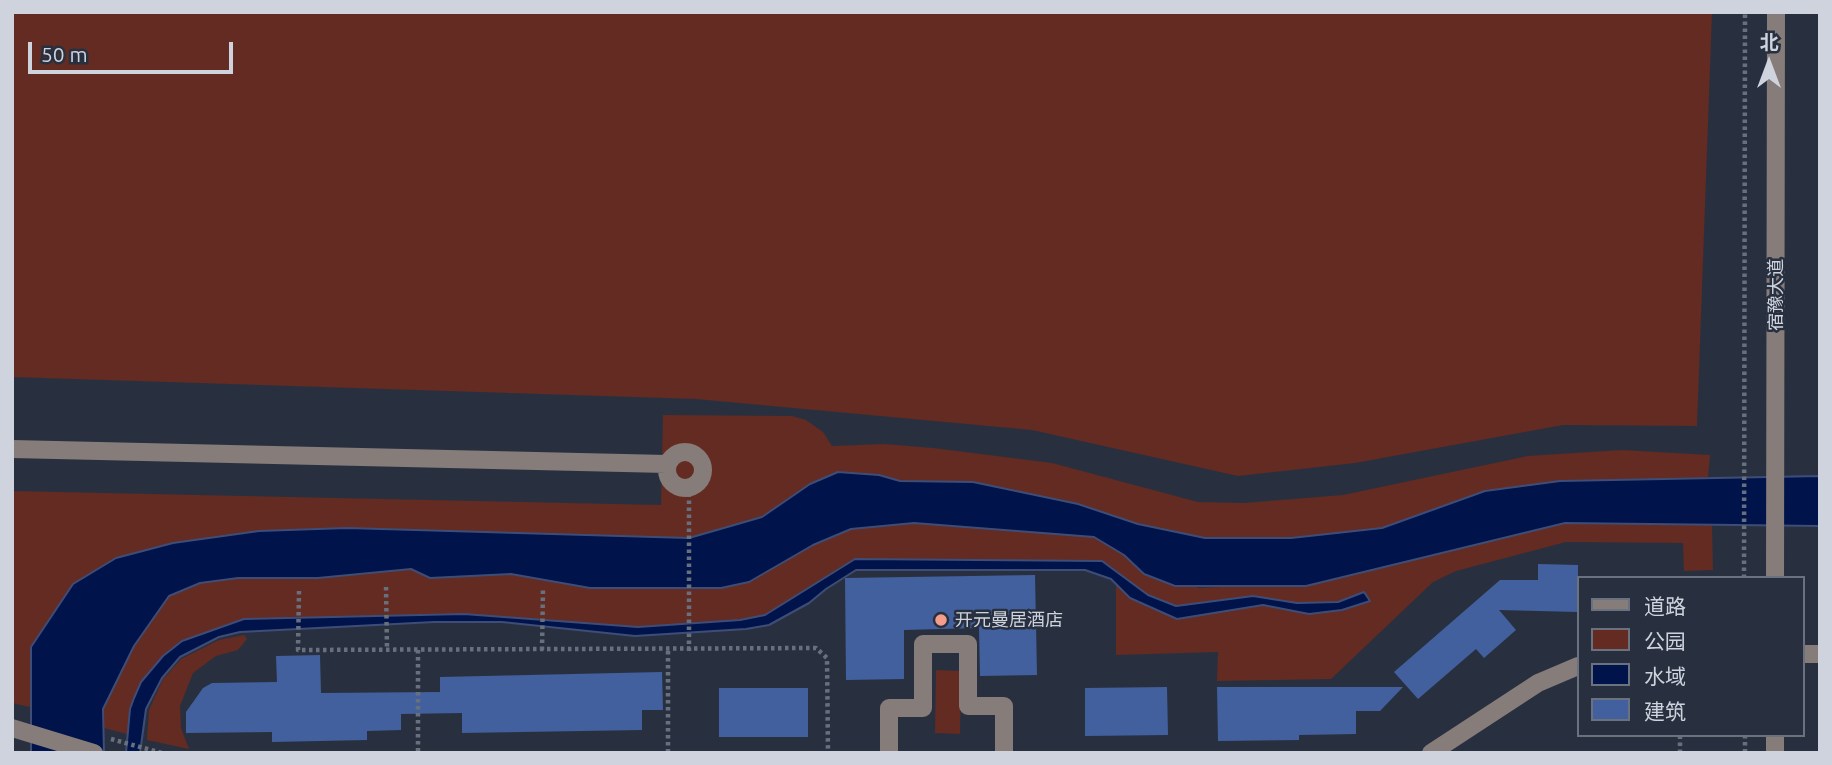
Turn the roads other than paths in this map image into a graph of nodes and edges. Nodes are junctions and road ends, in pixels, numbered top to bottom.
1 (1776, 12) edge
2 (12, 449) edge
3 (667, 464) junction
4 (1775, 576) edge
5 (1576, 667) edge
6 (12, 728) edge
7 (94, 753) edge
8 (889, 753) edge
9 (1004, 753) edge
10 (1430, 753) edge

1 - 4 street, 宿豫大道
2 - 3 street
3 - 3 street
5 - 10 street
6 - 7 street
8 - 9 street

